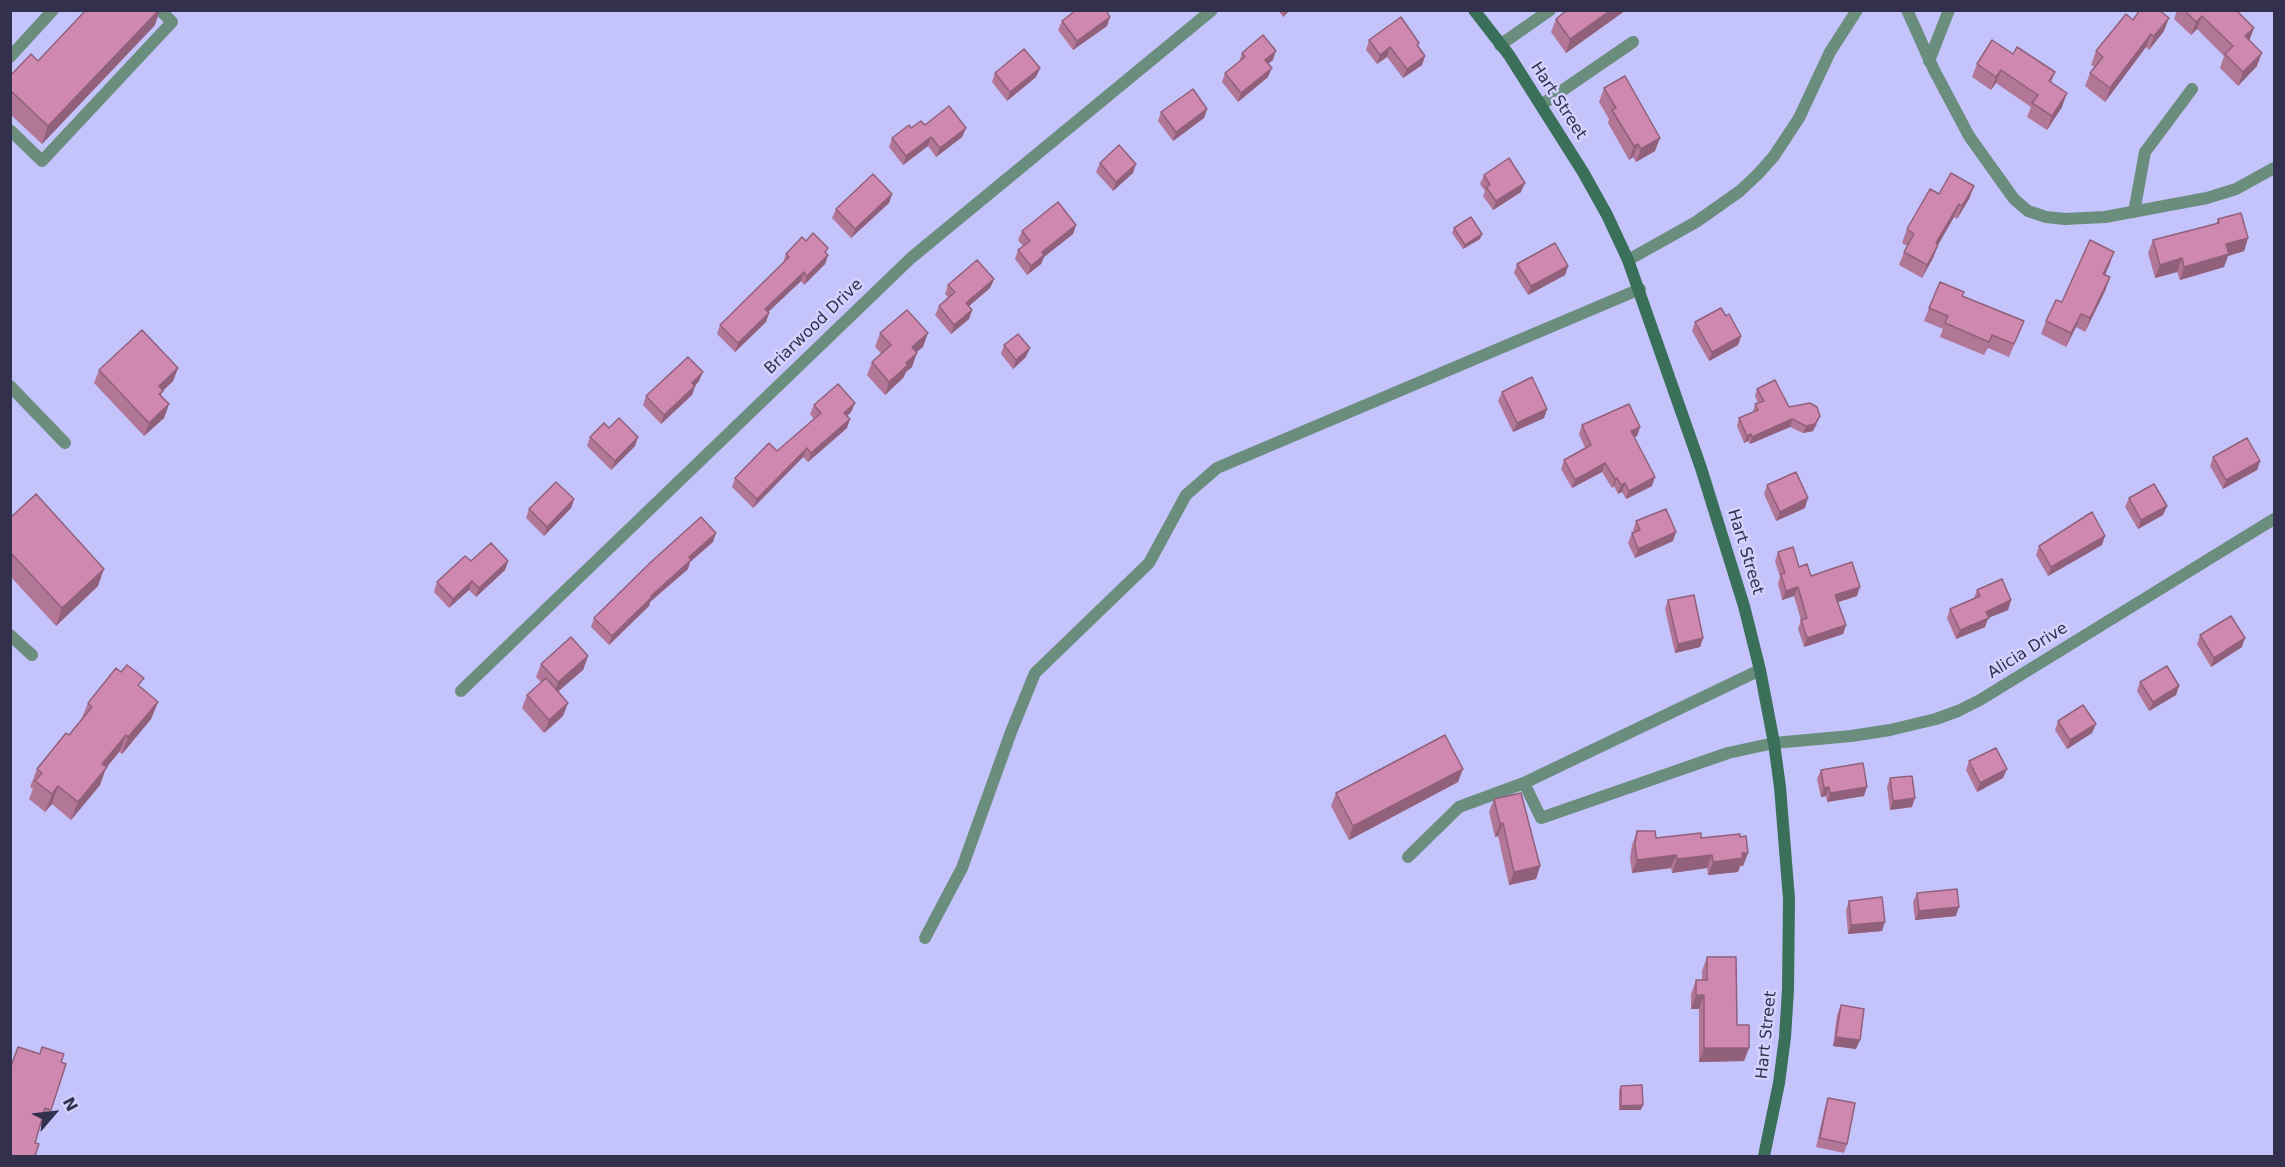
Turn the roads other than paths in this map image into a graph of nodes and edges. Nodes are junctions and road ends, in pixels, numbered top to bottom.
1 (52, 10) edge
2 (160, 10) edge
3 (1212, 10) edge
4 (1474, 10) edge
5 (1550, 10) edge
6 (1857, 10) edge
7 (1907, 10) edge
8 (1949, 10) edge
9 (1633, 42) dead end
10 (1500, 45) junction
11 (10, 57) edge
12 (1929, 61) junction
13 (2192, 89) dead end
14 (1541, 105) junction
15 (10, 130) edge
16 (2274, 168) edge
17 (2134, 212) junction
18 (1628, 260) junction
19 (1640, 289) junction
20 (10, 386) edge
21 (65, 443) dead end
22 (2274, 519) edge
23 (10, 635) edge
24 (32, 656) dead end
25 (1760, 670) junction
26 (461, 691) dead end
27 (1774, 743) junction
28 (1524, 783) junction
29 (1408, 857) dead end
30 (925, 938) dead end
31 (1764, 1156) edge

1 - 11 street
2 - 15 street
3 - 26 street, Briarwood Drive
4 - 10 street, Hart Street
5 - 10 street
6 - 18 street
7 - 12 street
8 - 12 street
9 - 14 street
10 - 14 street, Hart Street
12 - 17 street
13 - 17 street
14 - 18 street, Hart Street
16 - 17 street
18 - 19 street, Hart Street
19 - 25 street, Hart Street
19 - 30 street
20 - 21 street
22 - 27 street, Alicia Drive
23 - 24 street
25 - 27 street, Hart Street
25 - 28 street
27 - 28 street, Alicia Drive
27 - 31 street, Hart Street
28 - 29 street

